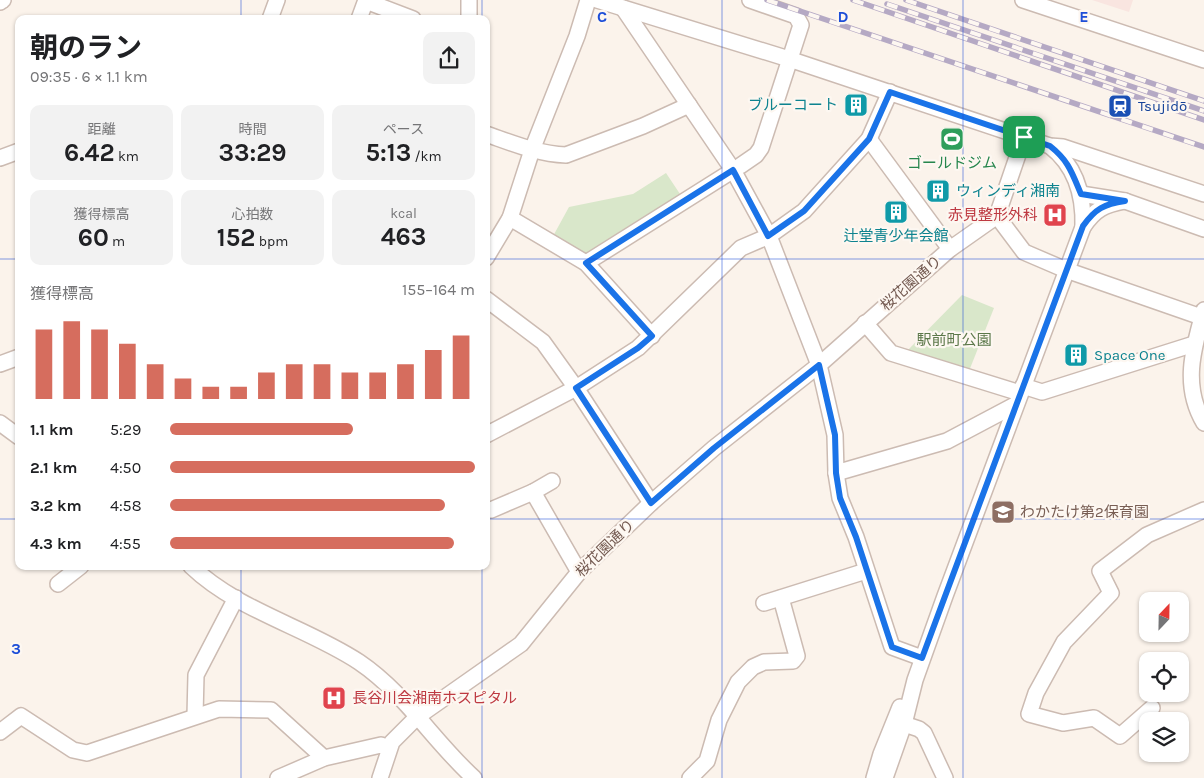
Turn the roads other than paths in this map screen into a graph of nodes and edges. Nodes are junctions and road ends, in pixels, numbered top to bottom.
1 (3, 0) edge
2 (277, 0) edge
3 (366, 0) edge
4 (469, 0) edge
5 (588, 0) edge
6 (597, 0) edge
7 (750, 0) edge
8 (1023, 0) edge
9 (0, 2) edge
10 (623, 8) junction
11 (271, 15) edge
12 (360, 15) edge
13 (404, 15) edge
14 (470, 15) edge
15 (790, 59) junction
16 (1204, 60) edge
17 (890, 92) junction
18 (689, 105) junction
19 (490, 135) edge
20 (1024, 137) junction
21 (869, 139) junction
22 (1050, 146) junction
23 (532, 150) junction
24 (15, 152) edge
25 (1088, 155) junction
26 (0, 158) edge
27 (733, 170) junction
28 (1079, 189) junction
29 (1204, 194) edge
30 (1125, 201) junction
31 (998, 216) junction
32 (510, 218) junction
33 (1083, 226) junction
34 (1204, 229) edge
35 (768, 236) junction
36 (950, 249) junction
37 (490, 251) edge
38 (586, 263) junction
39 (1066, 270) junction
40 (490, 302) edge
41 (1203, 316) edge
42 (865, 323) junction
43 (652, 336) junction
44 (1194, 344) junction
45 (15, 358) edge
46 (0, 364) edge
47 (819, 365) junction
48 (576, 388) junction
49 (1019, 395) junction
50 (0, 423) edge
51 (1204, 423) edge
52 (490, 433) edge
53 (15, 434) edge
54 (836, 473) junction
55 (552, 481) dead end
56 (532, 492) junction
57 (651, 503) junction
58 (491, 510) dead end
59 (1204, 510) edge
60 (76, 570) edge
61 (197, 570) edge
62 (866, 571) junction
63 (579, 572) junction
64 (58, 584) dead end
65 (236, 598) junction
66 (781, 598) junction
67 (764, 602) dead end
68 (922, 658) junction
69 (915, 680) junction
70 (1152, 708) dead end
71 (195, 716) junction
72 (418, 717) junction
73 (904, 724) junction
74 (0, 732) edge
75 (389, 748) junction
76 (324, 758) junction
77 (278, 778) edge
78 (380, 778) edge
79 (474, 778) edge
80 (690, 778) edge
81 (874, 778) edge
82 (885, 778) edge
83 (945, 778) edge

1 - 9 street
2 - 11 street
3 - 12 street
3 - 13 street
4 - 14 street
5 - 23 street
6 - 10 street
7 - 15 street
8 - 16 street
10 - 15 street
10 - 18 street
15 - 17 street
15 - 27 street
17 - 20 street
17 - 21 street
18 - 23 street
18 - 27 street
19 - 23 street
20 - 22 street
20 - 31 street
21 - 35 street
21 - 36 street
22 - 25 street
22 - 28 street
23 - 32 street
24 - 26 street
25 - 28 street
25 - 29 street
27 - 35 street
27 - 38 street
28 - 30 street
28 - 33 street
30 - 33 street
30 - 34 street
31 - 36 street, 桜花園通り
31 - 39 street
32 - 37 street
32 - 38 street
33 - 39 street
35 - 43 street
35 - 47 street
36 - 42 street, 桜花園通り
38 - 43 street
39 - 41 street
39 - 49 street
40 - 48 street
41 - 44 street
42 - 47 street, 桜花園通り
42 - 49 street
43 - 48 street
44 - 49 street
44 - 51 street
45 - 46 street
47 - 54 street
47 - 57 street, 桜花園通り
48 - 52 street
48 - 57 street
49 - 54 street
49 - 68 street
50 - 53 street
54 - 62 street
55 - 56 street
56 - 58 street
56 - 63 street
57 - 63 street, 桜花園通り
59 - 70 street
60 - 64 street
61 - 65 street
62 - 66 street
62 - 68 street
63 - 72 street, 桜花園通り
65 - 71 street
65 - 72 street
66 - 67 street
66 - 80 street
68 - 69 street
69 - 73 street
69 - 81 street
71 - 74 street
71 - 76 street
72 - 75 street, 桜花園通り
72 - 79 street
73 - 82 street
73 - 83 street
75 - 76 street
75 - 78 street, 桜花園通り
76 - 77 street

